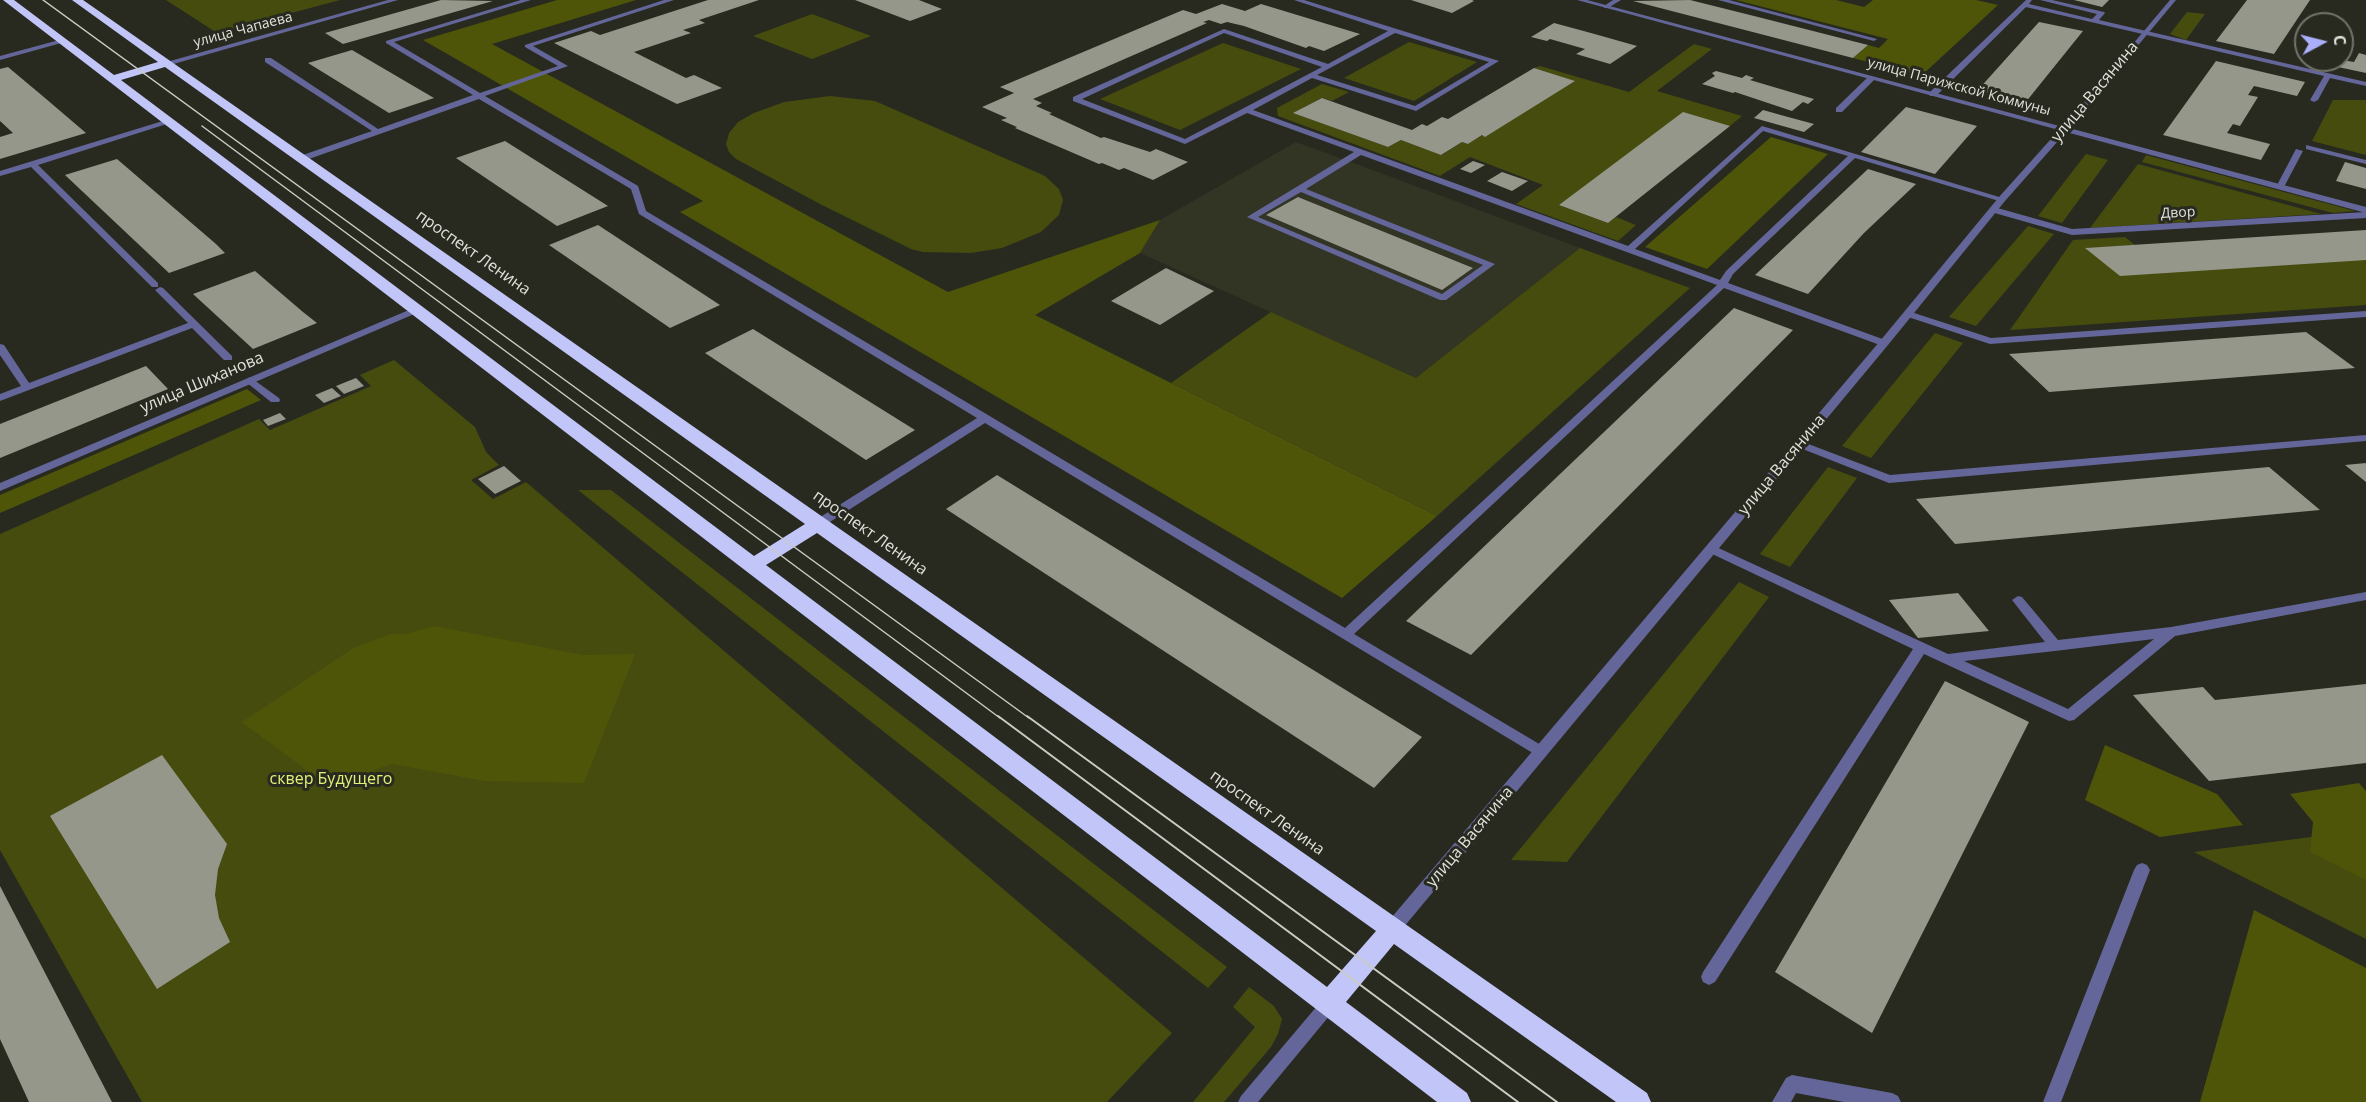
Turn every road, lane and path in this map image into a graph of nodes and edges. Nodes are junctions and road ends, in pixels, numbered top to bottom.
1 (8, 0) edge
2 (77, 0) edge
3 (395, 0) edge
4 (528, 0) edge
5 (671, 0) edge
6 (1297, 0) edge
7 (1580, 0) edge
8 (1618, 0) edge
9 (1721, 0) edge
10 (2043, 0) edge
11 (2173, 0) edge
12 (2027, 3) edge
13 (1606, 7) junction
14 (2093, 22) junction
15 (1394, 31) junction
16 (2145, 33) junction
17 (1874, 39) dead end
18 (63, 41) junction
19 (0, 58) edge
20 (268, 60) dead end
21 (166, 63) junction
22 (1330, 67) junction
23 (2294, 67) edge
24 (2314, 72) edge
25 (2328, 75) junction
26 (1314, 76) junction
27 (1872, 78) junction
28 (112, 79) junction
29 (2366, 84) edge
30 (1933, 94) junction
31 (479, 96) junction
32 (2314, 100) dead end
33 (1247, 110) junction
34 (1839, 110) dead end
35 (169, 122) junction
36 (2064, 130) junction
37 (378, 132) junction
38 (2309, 147) dead end
39 (2299, 151) dead end
40 (1360, 152) junction
41 (1854, 155) junction
42 (303, 158) junction
43 (2366, 162) edge
44 (33, 164) junction
45 (0, 174) edge
46 (2280, 187) junction
47 (1300, 189) junction
48 (2002, 199) junction
49 (1994, 210) junction
50 (2366, 210) edge
51 (2366, 215) edge
52 (1629, 250) junction
53 (1722, 285) junction
54 (416, 310) junction
55 (2366, 314) edge
56 (1908, 315) junction
57 (194, 324) junction
58 (1884, 343) junction
59 (0, 346) edge
60 (228, 358) dead end
61 (250, 380) junction
62 (27, 388) junction
63 (0, 398) edge
64 (275, 400) dead end
65 (985, 418) junction
66 (2366, 438) edge
67 (1799, 444) junction
68 (0, 487) edge
69 (818, 524) junction
70 (1712, 549) junction
71 (752, 566) junction
72 (2366, 596) edge
73 (2018, 600) dead end
74 (2170, 632) junction
75 (1346, 634) junction
76 (1922, 646) junction
77 (2055, 646) junction
78 (1948, 658) junction
79 (1541, 752) junction
80 (2142, 870) dead end
81 (1392, 929) junction
82 (1709, 977) dead end
83 (1329, 1004) junction
84 (1247, 1102) edge
85 (1458, 1102) edge
86 (1638, 1102) edge
87 (1781, 1102) edge
88 (1892, 1102) edge
89 (2052, 1102) edge

1 - 18 highway
2 - 21 highway, проспект Ленина
3 - 21 street, улица Чапаева
4 - 31 street
5 - 31 street
6 - 15 street
7 - 13 street, улица Парижской Коммуны
8 - 13 street
9 - 17 street
10 - 14 street
11 - 16 street, улица Васянина
12 - 14 street
12 - 30 street
13 - 27 street, улица Парижской Коммуны
14 - 16 street
15 - 22 street
15 - 26 street
16 - 23 street
16 - 36 street, улица Васянина
18 - 19 street
18 - 28 highway
20 - 37 street
21 - 28 highway
21 - 42 highway, проспект Ленина
22 - 26 street
22 - 33 street
24 - 25 street
25 - 29 street
25 - 32 street
26 - 33 street
27 - 30 street, улица Парижской Коммуны
27 - 34 street
28 - 35 highway
30 - 36 street, улица Парижской Коммуны
31 - 37 street
31 - 65 street
33 - 40 street
35 - 44 street
35 - 54 highway
36 - 46 street, улица Парижской Коммуны
36 - 48 street, улица Васянина
37 - 42 street
38 - 43 street
39 - 46 street
40 - 47 street
40 - 52 street
41 - 48 street
41 - 52 street
41 - 53 street
42 - 69 highway, проспект Ленина
44 - 45 street
44 - 57 street
46 - 50 street, улица Парижской Коммуны
47 - 47 street
48 - 49 street, улица Васянина
49 - 51 street, Двор
49 - 56 street, улица Васянина
52 - 53 street
53 - 58 street
53 - 75 street
54 - 61 street, улица Шиханова
54 - 71 highway
55 - 56 street
56 - 58 street, улица Васянина
57 - 60 street
57 - 62 street
58 - 67 street, улица Васянина
59 - 62 street
61 - 64 street
61 - 68 street, улица Шиханова
62 - 63 street
65 - 69 street
65 - 75 street
66 - 67 street
67 - 70 street, улица Васянина
69 - 71 highway
69 - 81 highway, проспект Ленина
70 - 76 street
70 - 79 street, улица Васянина
71 - 83 highway
72 - 74 street
73 - 77 street
74 - 77 street
74 - 78 street
75 - 79 street
76 - 78 street
76 - 82 street
77 - 78 street
79 - 81 street, улица Васянина
80 - 89 street
81 - 83 highway
81 - 86 highway, проспект Ленина
83 - 84 street
83 - 85 highway
87 - 88 street

